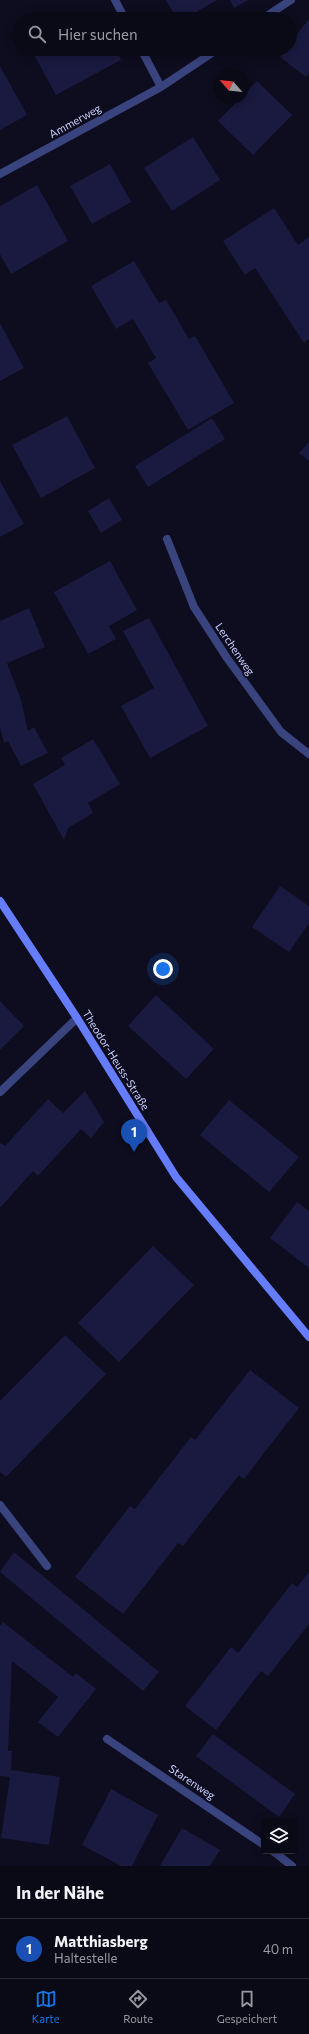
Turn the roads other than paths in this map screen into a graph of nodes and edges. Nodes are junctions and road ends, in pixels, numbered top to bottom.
1 (116, 0) edge
2 (291, 0) edge
3 (122, 12) edge
4 (273, 12) edge
5 (145, 56) edge
6 (208, 56) edge
7 (161, 87) junction
8 (0, 174) edge
9 (167, 539) dead end
10 (309, 754) edge
11 (1, 906) edge
12 (78, 1018) junction
13 (0, 1092) edge
14 (309, 1337) edge
15 (0, 1504) edge
16 (47, 1566) dead end
17 (107, 1739) dead end
18 (261, 1842) edge
19 (277, 1854) edge
20 (292, 1866) edge

1 - 3 street
2 - 4 street
5 - 7 street
6 - 7 street, Ammerweg
7 - 8 street, Ammerweg
9 - 10 street, Lerchenweg
11 - 12 street, Theodor-Heuss-Straße
12 - 13 street
12 - 14 street, Theodor-Heuss-Straße
15 - 16 street
17 - 18 street, Starenweg
19 - 20 street

